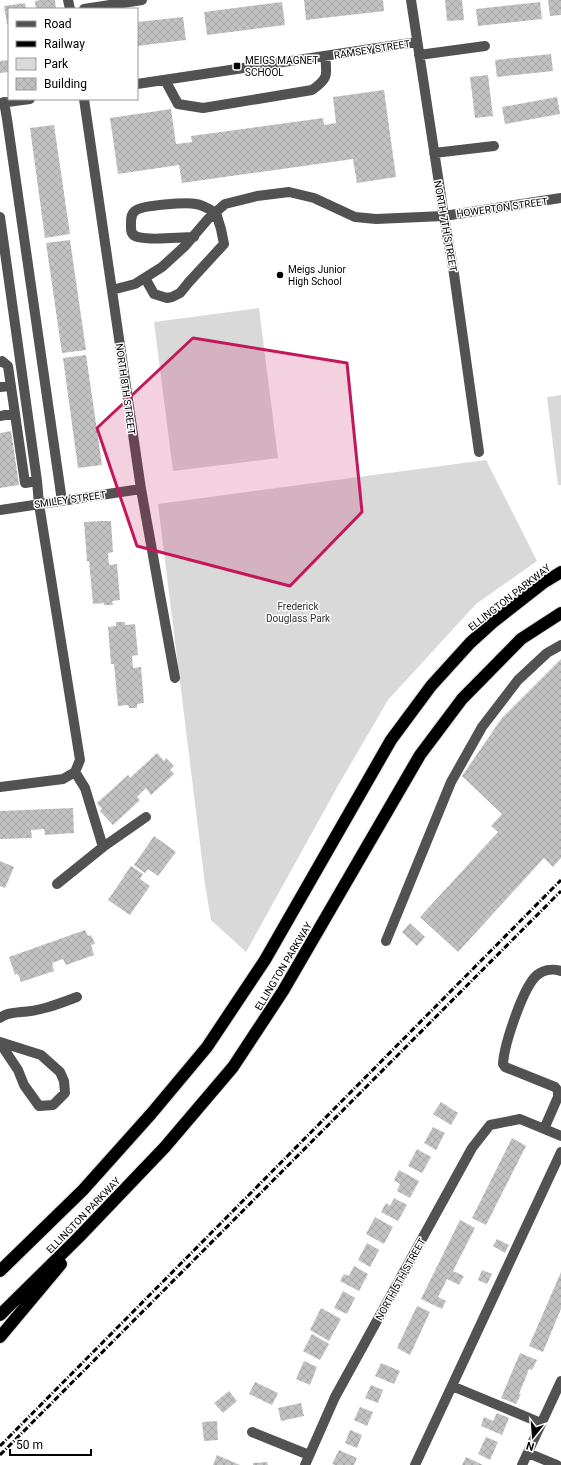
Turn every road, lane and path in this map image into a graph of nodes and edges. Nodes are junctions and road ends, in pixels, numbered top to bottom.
1 (142, 0) edge
2 (411, 0) edge
3 (90, 8) edge
4 (417, 42) junction
5 (485, 46) dead end
6 (419, 55) junction
7 (325, 56) junction
8 (165, 80) junction
9 (138, 84) edge
10 (21, 100) edge
11 (84, 100) edge
12 (2, 102) edge
13 (494, 146) dead end
14 (434, 154) junction
15 (561, 198) edge
16 (216, 212) junction
17 (444, 216) junction
18 (0, 217) edge
19 (194, 236) junction
20 (145, 278) junction
21 (112, 290) junction
22 (1, 362) edge
23 (11, 386) junction
24 (0, 387) edge
25 (15, 414) junction
26 (0, 416) edge
27 (479, 452) dead end
28 (37, 481) junction
29 (141, 489) junction
30 (62, 500) junction
31 (39, 504) junction
32 (0, 510) edge
33 (561, 572) edge
34 (561, 613) edge
35 (561, 645) edge
36 (175, 678) dead end
37 (75, 772) junction
38 (0, 787) edge
39 (146, 817) dead end
40 (103, 847) junction
41 (56, 884) dead end
42 (386, 941) dead end
43 (561, 971) edge
44 (76, 996) dead end
45 (0, 1018) edge
46 (0, 1043) edge
47 (544, 1129) junction
48 (561, 1136) edge
49 (561, 1152) edge
50 (78, 1238) junction
51 (0, 1272) edge
52 (0, 1315) edge
53 (0, 1337) edge
54 (561, 1381) edge
55 (452, 1386) junction
56 (541, 1423) junction
57 (252, 1432) dead end
58 (528, 1453) junction
59 (309, 1455) junction
60 (305, 1465) edge
61 (415, 1465) edge
62 (522, 1465) edge
63 (557, 1465) edge

1 - 3 street
2 - 4 street, NORTH 7TH STREET
4 - 6 street, NORTH 7TH STREET
4 - 7 street, RAMSEY STREET
5 - 6 street
6 - 14 street, NORTH 7TH STREET
7 - 8 street, RAMSEY STREET
7 - 8 street
8 - 9 street, RAMSEY STREET
10 - 12 street
11 - 21 street, NORTH 8TH STREET
12 - 30 street
13 - 14 street
14 - 17 street, NORTH 7TH STREET
15 - 17 street, HOWERTON STREET
16 - 17 street, HOWERTON STREET
16 - 19 street, HOWERTON STREET
16 - 19 street
16 - 20 street
17 - 27 street, NORTH 7TH STREET
18 - 28 street
19 - 20 street, HOWERTON STREET
20 - 21 street, HOWERTON STREET
21 - 29 street, NORTH 8TH STREET
22 - 23 street
23 - 24 street
23 - 25 street
25 - 26 street
25 - 28 street
28 - 31 street
29 - 30 street, SMILEY STREET
29 - 36 street, NORTH 8TH STREET
30 - 31 street, SMILEY STREET
31 - 32 street, SMILEY STREET
31 - 37 street
33 - 51 highway, ELLINGTON PARKWAY
34 - 50 highway, ELLINGTON PARKWAY
35 - 42 street
37 - 38 street
37 - 40 street
39 - 40 street
40 - 41 street
43 - 47 street
44 - 45 street
46 - 46 street
47 - 48 street
47 - 59 street, NORTH 5TH STREET
49 - 55 street
50 - 52 highway, ELLINGTON PARKWAY
50 - 53 highway
54 - 56 street
55 - 56 street
55 - 61 street
56 - 58 street
57 - 59 street
58 - 62 street
58 - 63 street
59 - 60 street, NORTH 5TH STREET

